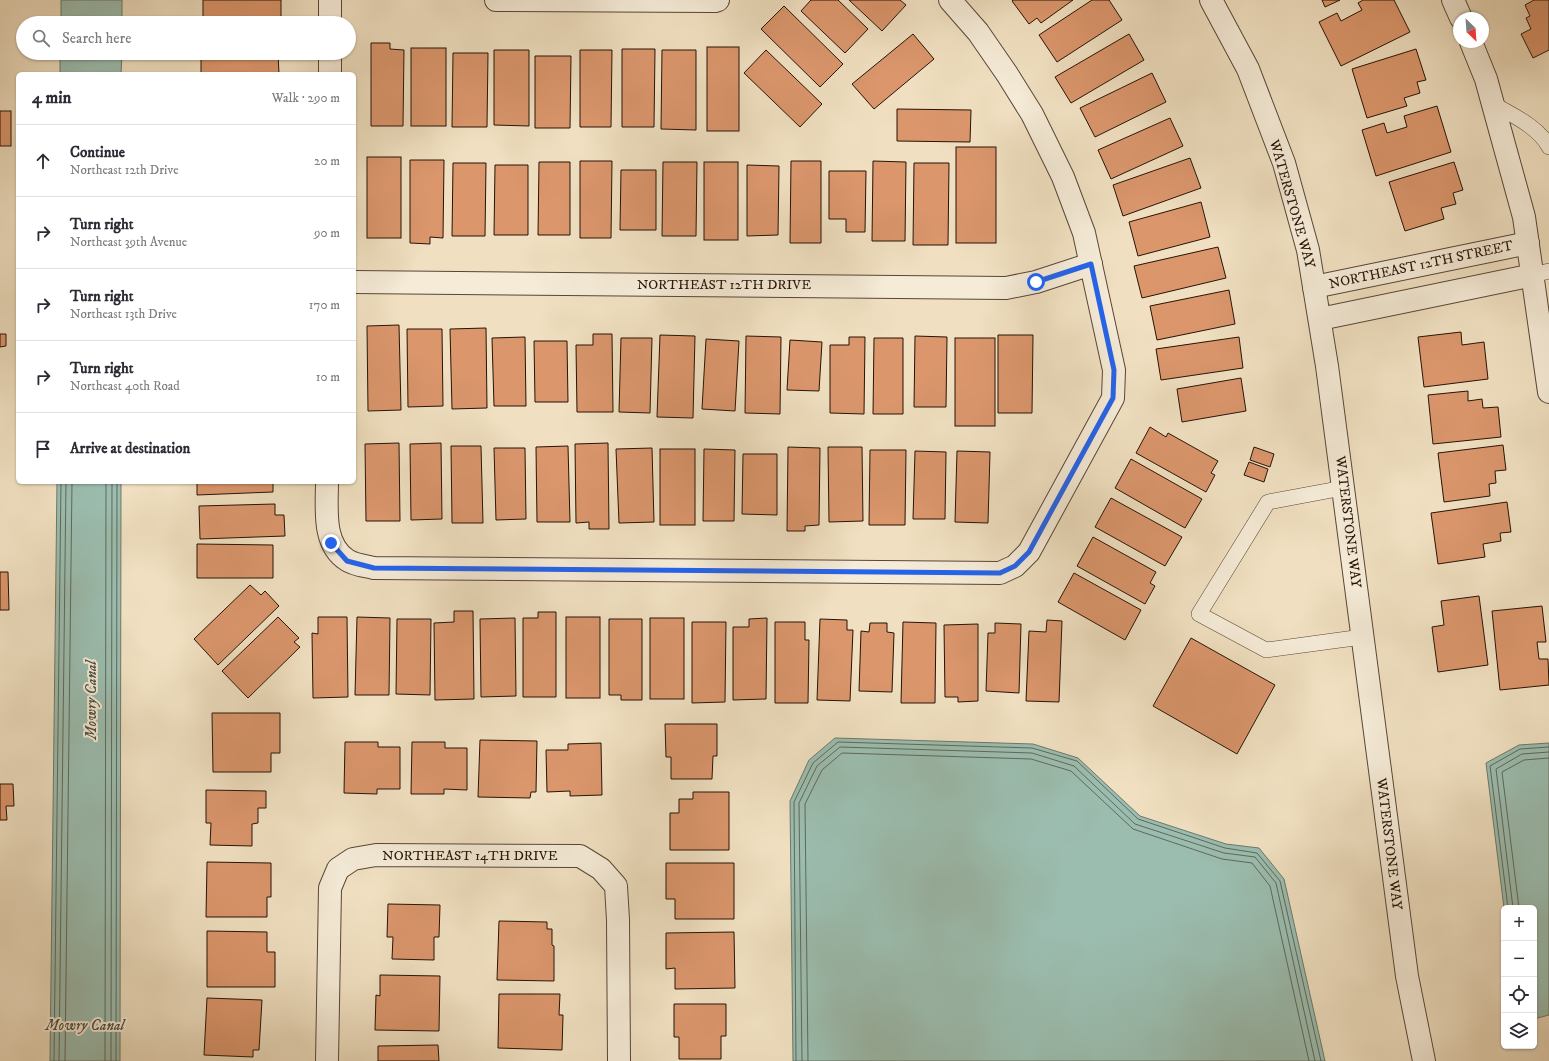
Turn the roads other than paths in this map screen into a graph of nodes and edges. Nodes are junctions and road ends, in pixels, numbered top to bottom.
1 (330, 0) edge
2 (496, 0) edge
3 (718, 0) edge
4 (950, 0) edge
5 (1211, 0) edge
6 (1453, 0) edge
7 (1458, 12) edge
8 (330, 16) edge
9 (1473, 48) edge
10 (330, 60) edge
11 (330, 72) edge
12 (1493, 104) junction
13 (1549, 147) edge
14 (1528, 243) junction
15 (1091, 264) junction
16 (1541, 273) edge
17 (356, 282) edge
18 (1314, 287) junction
19 (1320, 319) junction
20 (1549, 392) edge
21 (327, 484) edge
22 (1343, 488) junction
23 (1362, 636) junction
24 (327, 1061) edge
25 (619, 1061) edge
26 (1424, 1061) edge

1 - 8 street
2 - 3 street
4 - 15 street
5 - 18 street, WATERSTONE WAY
6 - 7 street
9 - 12 street
10 - 11 street
12 - 13 lane
12 - 14 street
14 - 16 street
14 - 18 street, NORTHEAST 12TH STREET
15 - 17 street, NORTHEAST 12TH DRIVE
15 - 21 street
16 - 19 street
16 - 20 street
18 - 19 street, WATERSTONE WAY
19 - 22 street, WATERSTONE WAY
22 - 23 street, WATERSTONE WAY
22 - 23 lane
23 - 26 street, WATERSTONE WAY
24 - 25 street, NORTHEAST 14TH DRIVE

